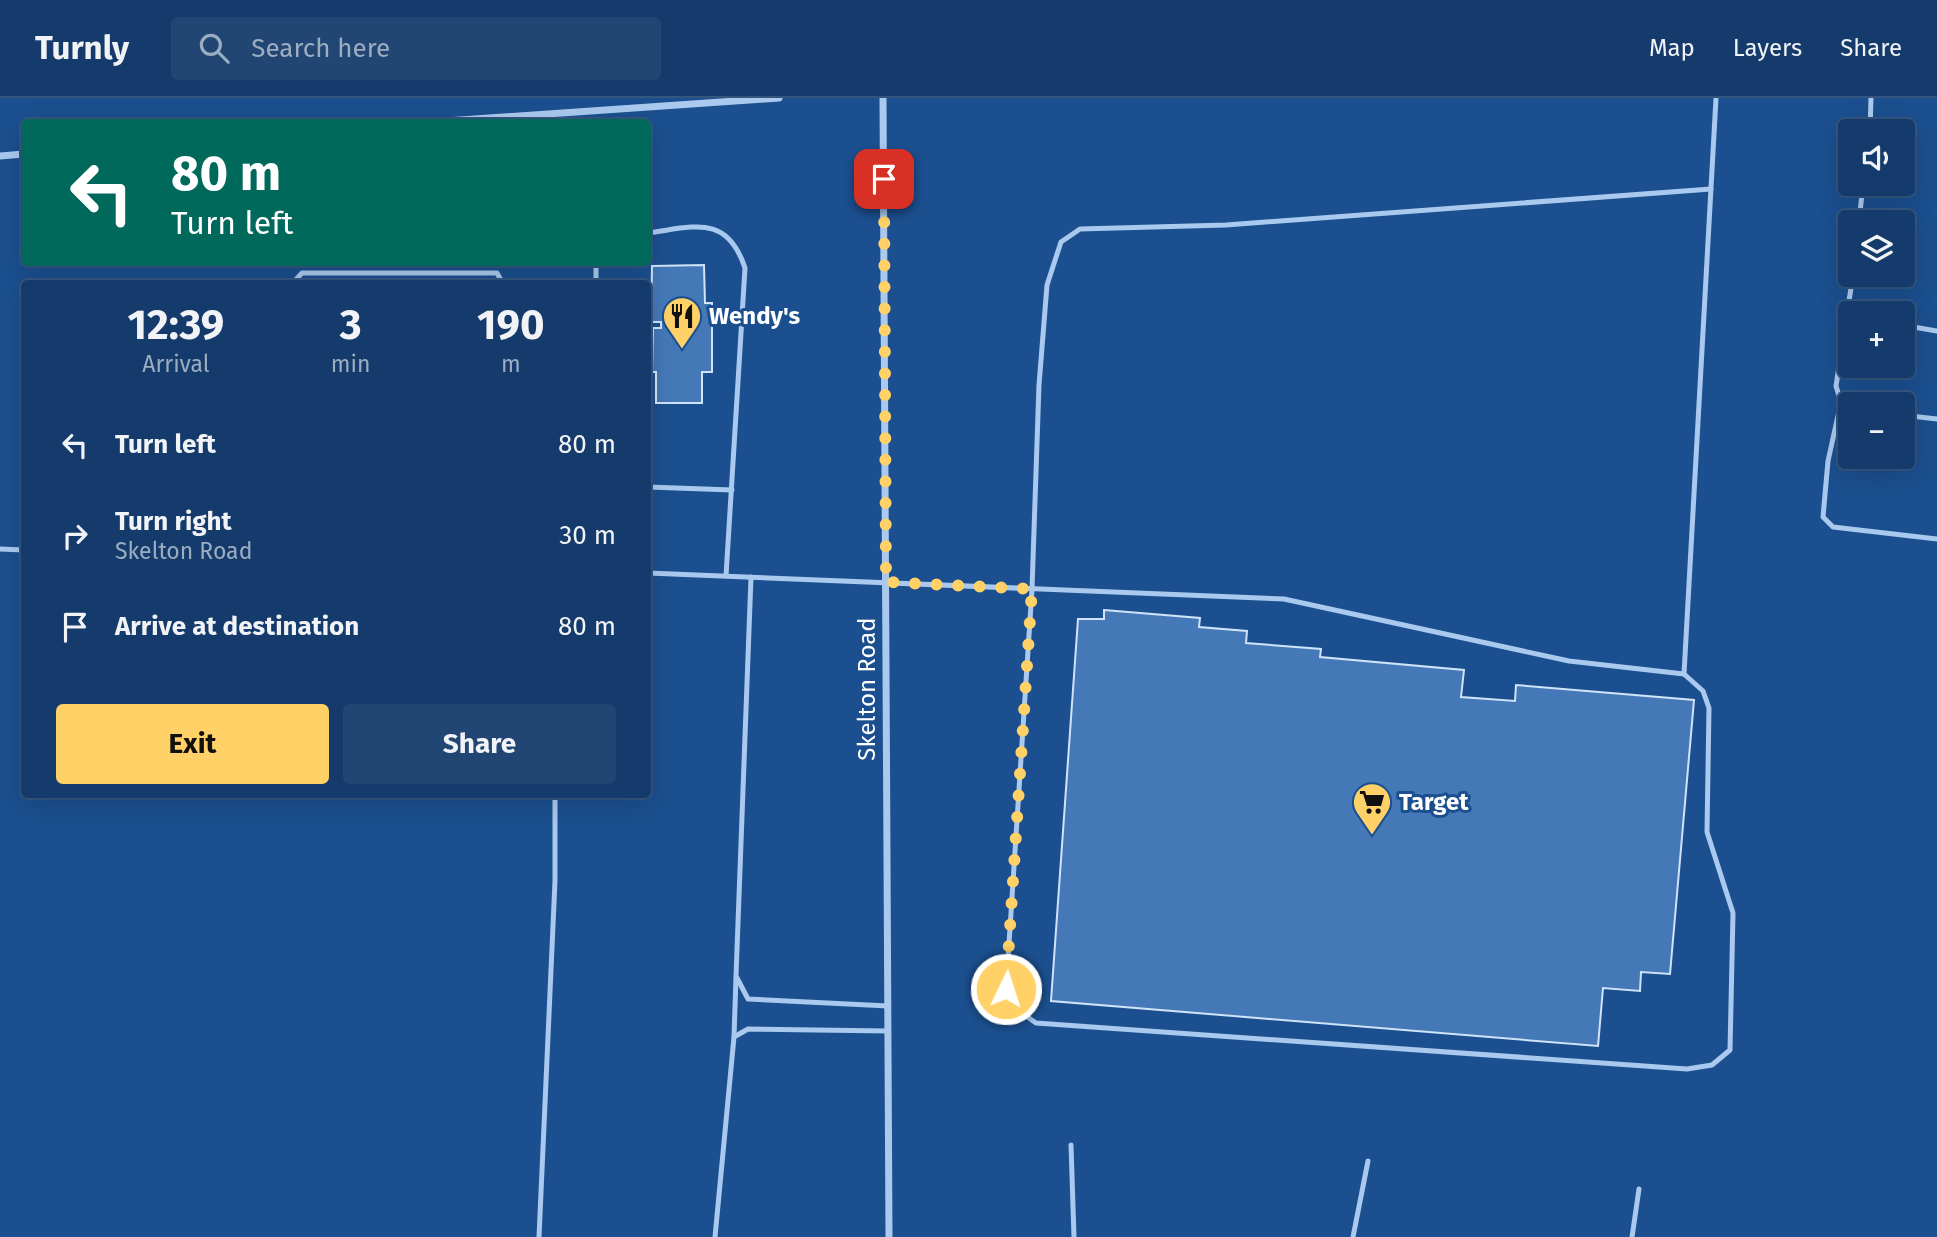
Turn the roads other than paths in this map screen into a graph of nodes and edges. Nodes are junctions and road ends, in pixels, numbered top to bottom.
1 (779, 98) edge
2 (883, 98) edge
3 (1716, 98) edge
4 (1871, 98) edge
5 (475, 119) edge
6 (1870, 119) edge
7 (21, 154) edge
8 (0, 156) edge
9 (1711, 189) junction
10 (651, 233) edge
11 (296, 280) edge
12 (501, 280) edge
13 (1915, 328) edge
14 (1937, 331) edge
15 (1838, 416) edge
16 (1915, 416) edge
17 (1937, 419) edge
18 (651, 487) edge
19 (732, 490) junction
20 (1937, 539) edge
21 (0, 549) edge
22 (21, 550) edge
23 (651, 573) edge
24 (726, 576) junction
25 (751, 577) junction
26 (886, 582) junction
27 (1032, 589) junction
28 (1684, 674) junction
29 (555, 798) edge
30 (736, 976) junction
31 (888, 1006) junction
32 (888, 1031) junction
33 (734, 1037) junction
34 (1071, 1145) dead end
35 (1368, 1160) dead end
36 (1639, 1189) dead end
37 (539, 1237) edge
38 (715, 1237) edge
39 (890, 1237) edge
40 (1074, 1237) edge
41 (1353, 1237) edge
42 (1632, 1237) edge

1 - 5 street
2 - 26 street, Skelton Road
3 - 9 lane
4 - 6 lane
7 - 8 street
9 - 27 lane
9 - 28 lane
10 - 19 lane
11 - 12 lane
13 - 14 lane
15 - 20 lane
16 - 17 lane
18 - 19 lane
19 - 24 lane
21 - 22 lane
23 - 24 lane
24 - 25 lane
25 - 26 lane
25 - 30 lane
26 - 27 lane
26 - 31 street, Skelton Road
27 - 28 lane
27 - 28 lane
29 - 37 lane
30 - 31 lane
30 - 33 lane
31 - 32 street, Skelton Road
32 - 33 lane
32 - 39 street, Skelton Road
33 - 38 lane
34 - 40 lane
35 - 41 lane
36 - 42 lane

